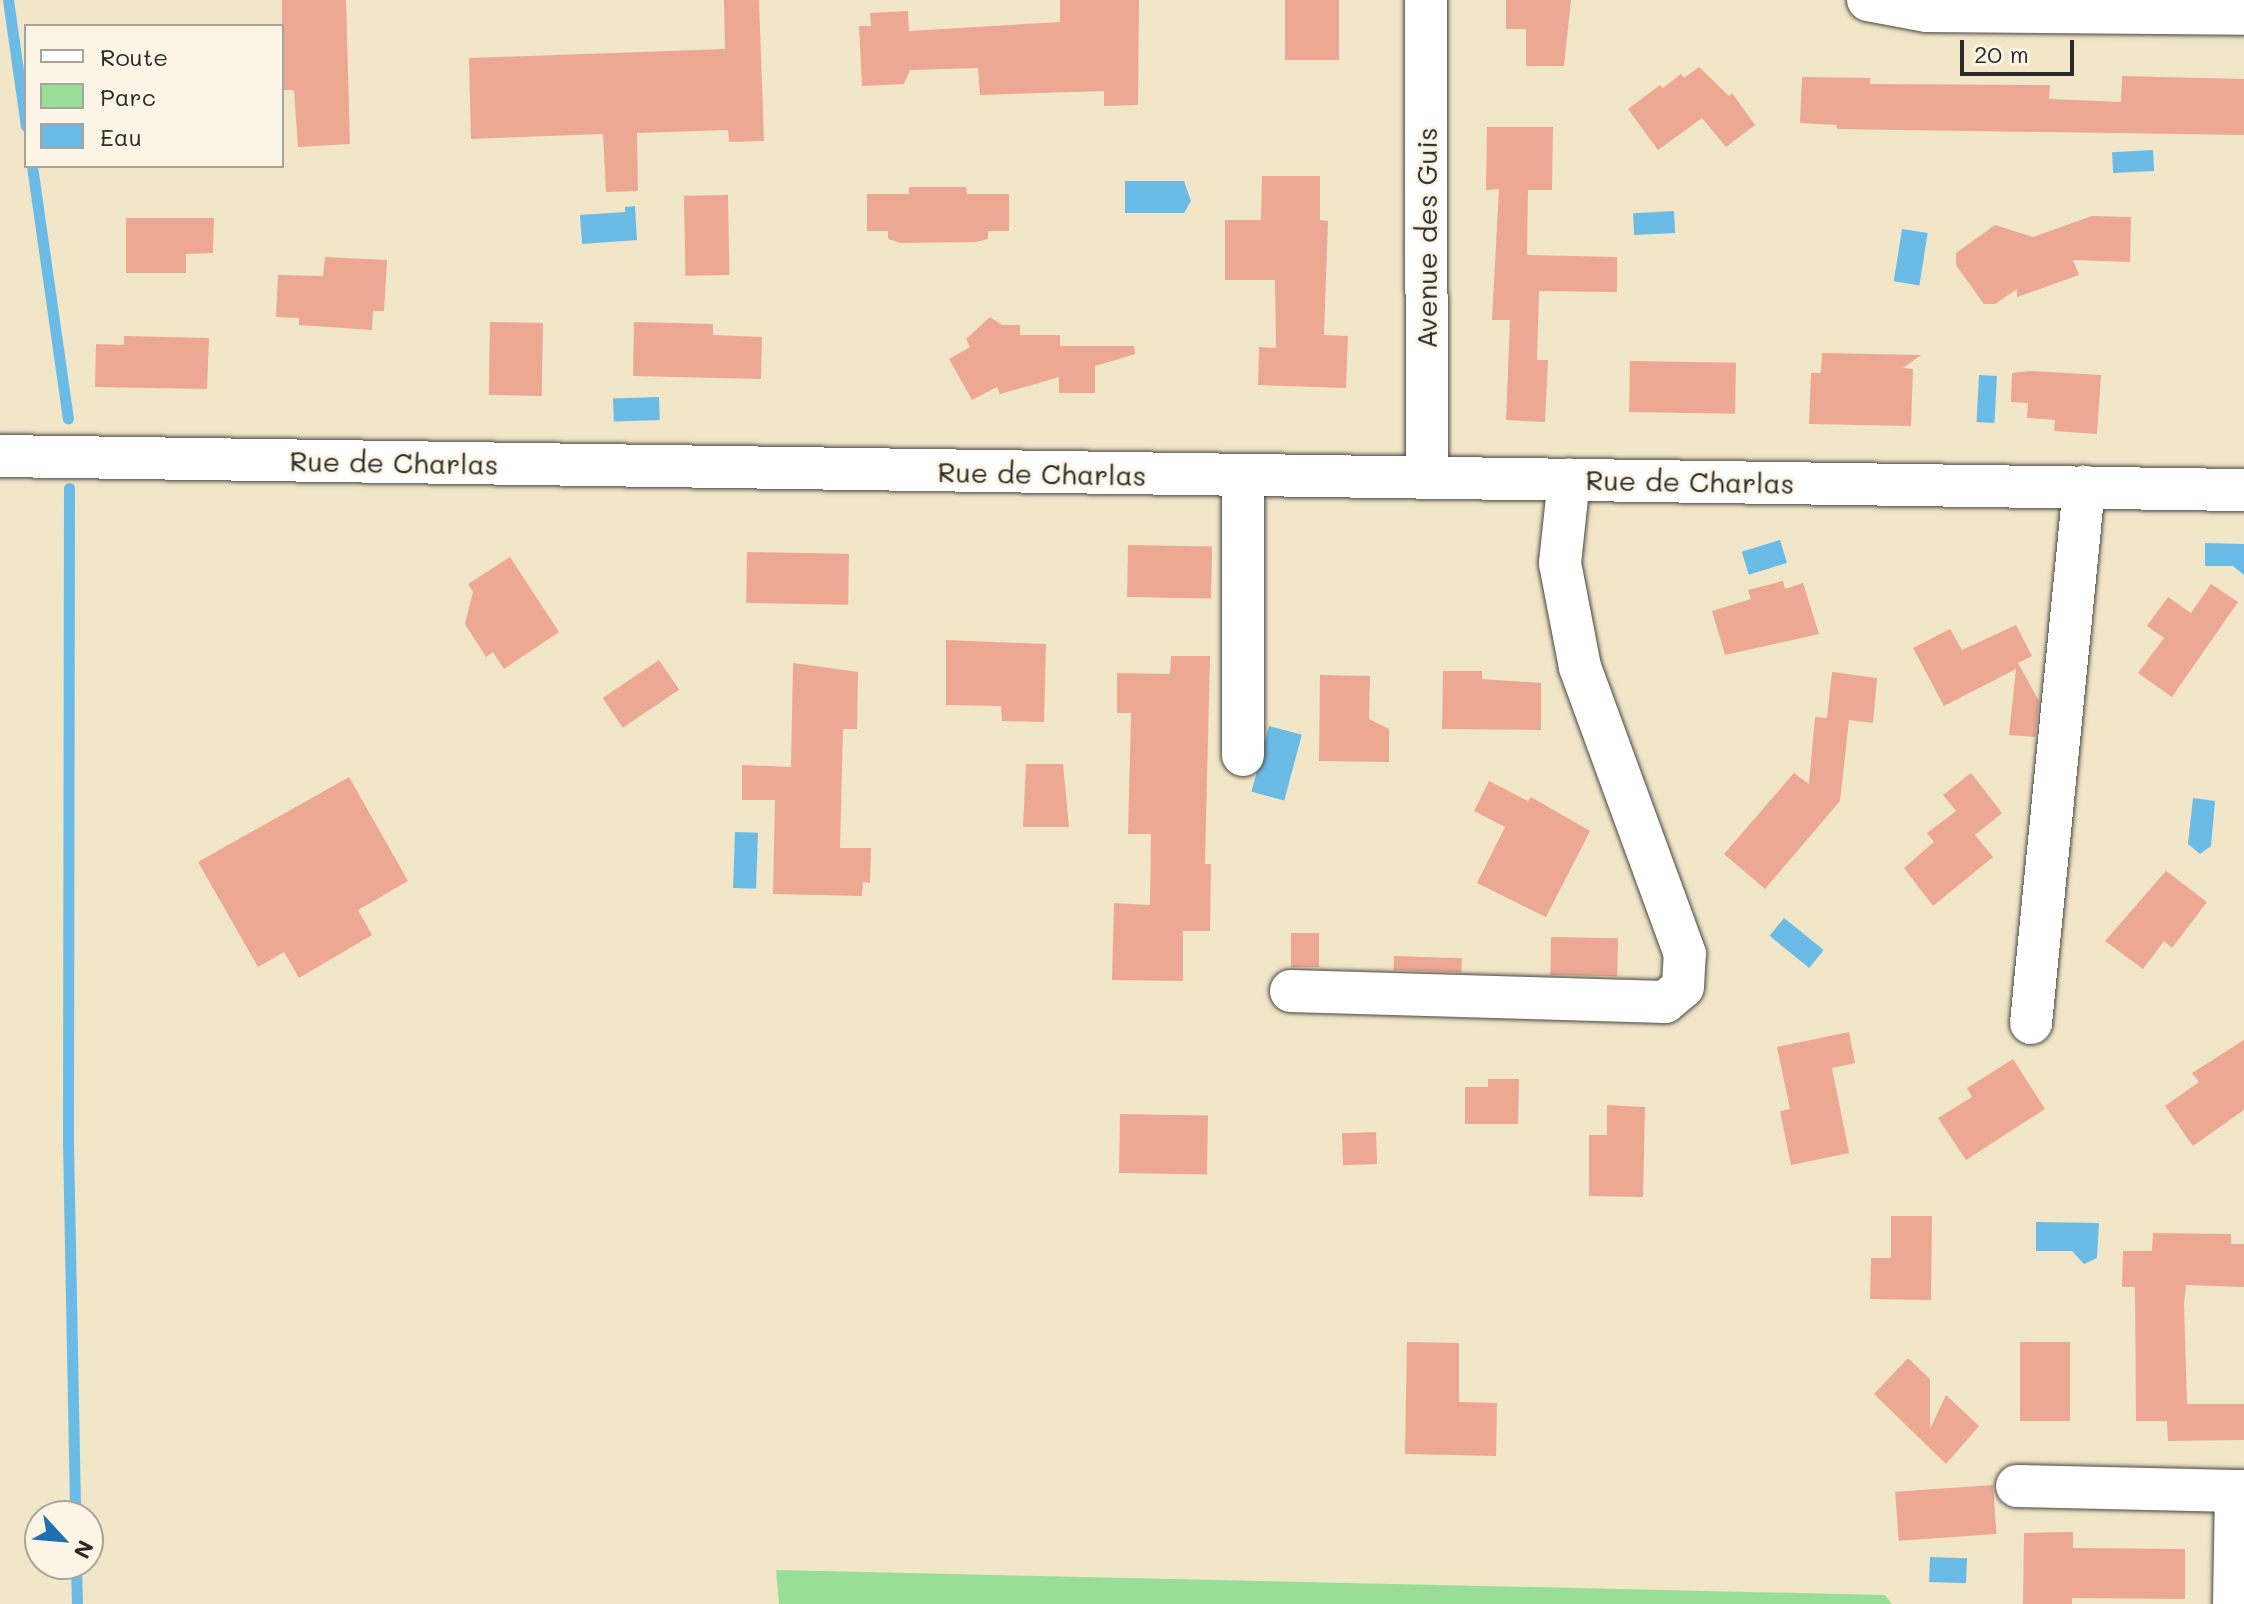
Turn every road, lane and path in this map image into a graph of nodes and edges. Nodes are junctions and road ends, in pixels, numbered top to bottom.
1 (1426, 0) edge
2 (1868, 0) edge
3 (2207, 6) edge
4 (2244, 14) edge
5 (0, 456) edge
6 (1427, 475) junction
7 (1243, 477) junction
8 (1569, 479) junction
9 (2084, 487) junction
10 (2244, 490) edge
11 (1243, 755) dead end
12 (1291, 991) dead end
13 (2031, 1023) dead end
14 (2017, 1486) dead end
15 (2240, 1491) edge
16 (2234, 1604) edge

1 - 6 street, Avenue des Guis
2 - 3 street
3 - 4 street
5 - 7 street, Rue de Charlas
6 - 7 street, Rue de Charlas
6 - 8 street, Rue de Charlas
7 - 11 street
8 - 9 street, Rue de Charlas
8 - 12 street
9 - 10 street, Rue de Charlas
9 - 13 street
14 - 15 street
15 - 16 street

